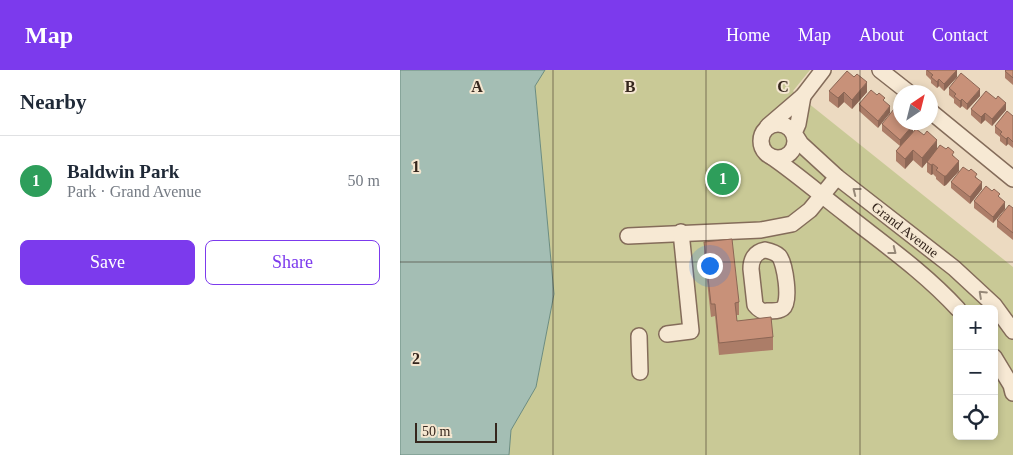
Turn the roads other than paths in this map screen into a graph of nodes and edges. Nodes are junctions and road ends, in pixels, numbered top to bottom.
1 (824, 70) edge
2 (880, 70) edge
3 (899, 85) edge
4 (803, 96) junction
5 (938, 118) edge
6 (765, 128) junction
7 (794, 134) junction
8 (772, 157) junction
9 (837, 177) junction
10 (1013, 179) edge
11 (823, 197) junction
12 (761, 230) junction
13 (681, 232) junction
14 (628, 236) dead end
15 (765, 250) dead end
16 (954, 305) edge
17 (1013, 331) edge
18 (667, 334) dead end
19 (639, 336) dead end
20 (998, 364) edge
21 (640, 372) dead end
22 (1013, 393) edge

1 - 4 street
2 - 3 street
4 - 6 street
4 - 7 street
5 - 10 street
6 - 7 street, Grand Avenue
6 - 8 street, Grand Avenue
7 - 8 street
7 - 9 street, Grand Avenue
8 - 11 street, Grand Avenue
9 - 11 street
17 -> 9 street, Grand Avenue
11 - 12 street
11 -> 16 street, Grand Avenue
12 - 13 street
12 - 15 street
13 - 14 street
13 - 18 street
19 - 21 street
20 - 22 street

